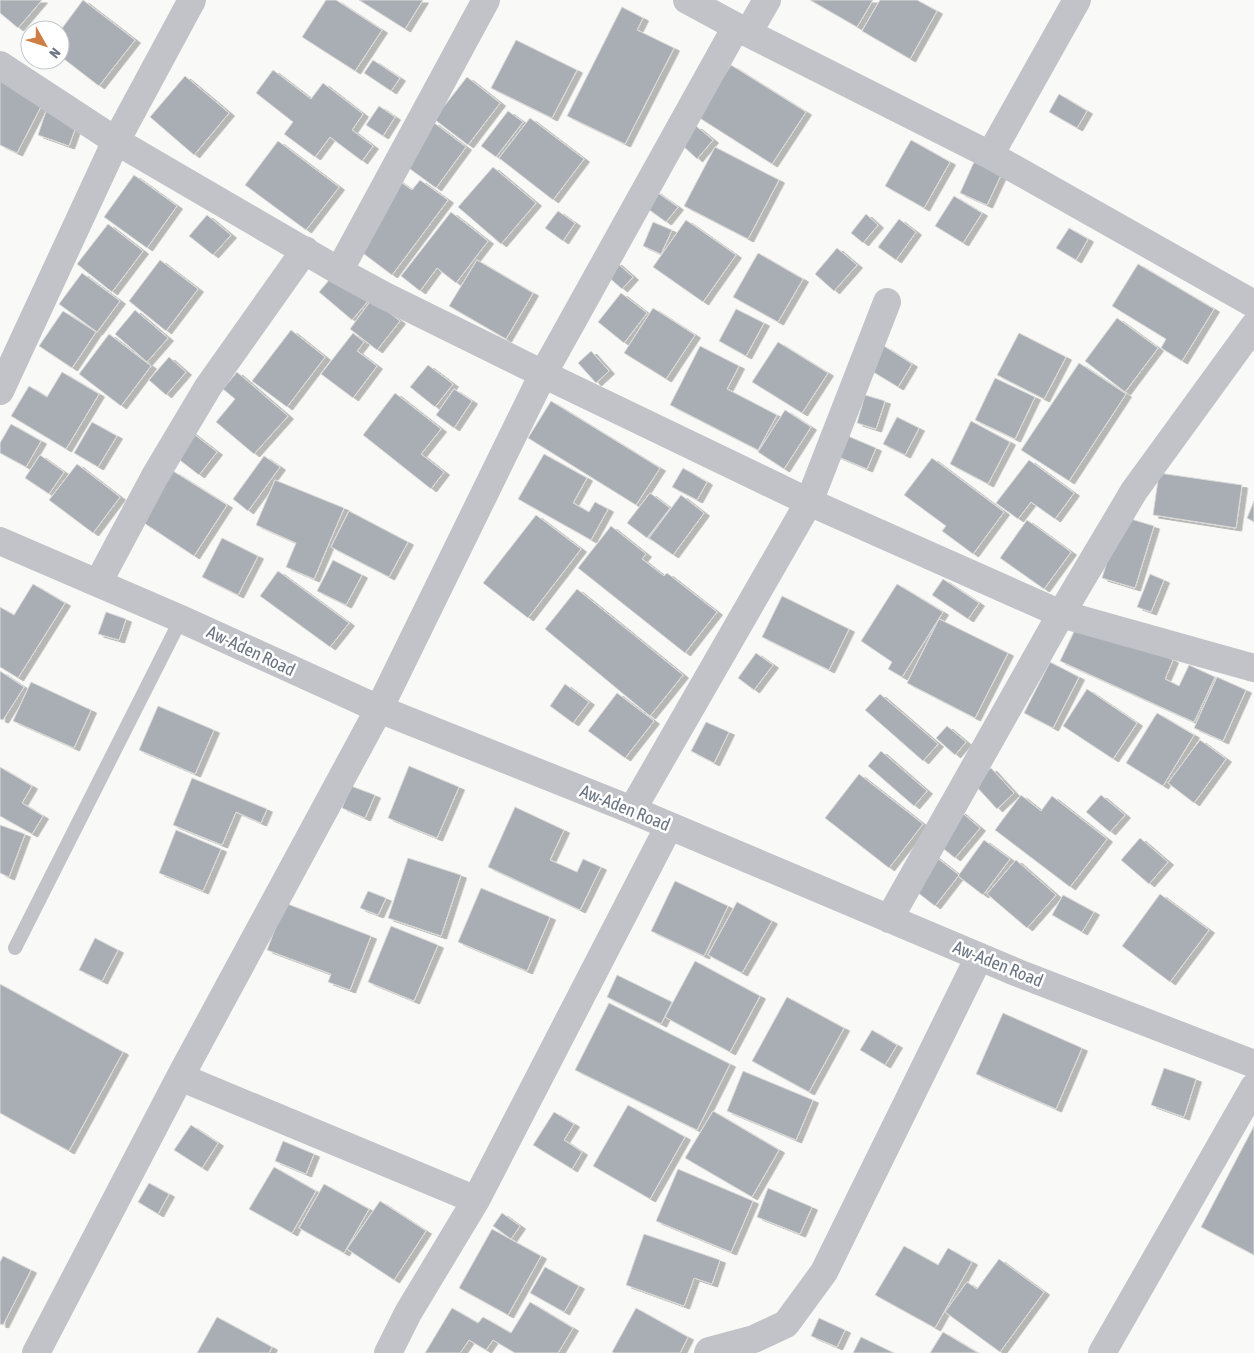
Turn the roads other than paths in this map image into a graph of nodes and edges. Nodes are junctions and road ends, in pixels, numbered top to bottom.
1 (192, 0) edge
2 (486, 0) edge
3 (687, 0) edge
4 (767, 0) edge
5 (1077, 0) edge
6 (742, 30) junction
7 (0, 65) edge
8 (116, 141) junction
9 (990, 155) junction
10 (305, 250) junction
11 (339, 271) junction
12 (887, 302) dead end
13 (1254, 304) edge
14 (1254, 326) edge
15 (543, 374) junction
16 (0, 391) edge
17 (809, 502) junction
18 (0, 541) edge
19 (98, 583) junction
20 (1062, 614) junction
21 (181, 619) junction
22 (1254, 668) edge
23 (379, 709) junction
24 (632, 810) junction
25 (669, 826) junction
26 (888, 919) junction
27 (15, 948) dead end
28 (979, 956) junction
29 (1254, 1064) edge
30 (180, 1077) junction
31 (1254, 1087) edge
32 (476, 1200) junction
33 (36, 1353) edge
34 (388, 1353) edge
35 (708, 1353) edge
36 (1102, 1353) edge

1 - 8 street
2 - 11 street
3 - 6 street
4 - 6 street
5 - 9 street
6 - 9 street
6 - 15 street
7 - 8 street
8 - 10 street
8 - 16 street
9 - 13 street
10 - 11 street
10 - 19 street
11 - 15 street
12 - 17 street
14 - 20 street
15 - 17 street
15 - 23 street
17 - 20 street
17 - 24 street
18 - 19 street, Aw-Aden Road
19 - 21 street, Aw-Aden Road
20 - 22 street
20 - 26 street
21 - 23 street, Aw-Aden Road
21 - 27 lane
23 - 24 street, Aw-Aden Road
23 - 30 street
24 - 25 street, Aw-Aden Road
25 - 26 street, Aw-Aden Road
25 - 32 street
26 - 28 street, Aw-Aden Road
28 - 29 street, Aw-Aden Road
28 - 35 street
30 - 32 street
30 - 33 street
31 - 36 street
32 - 34 street

